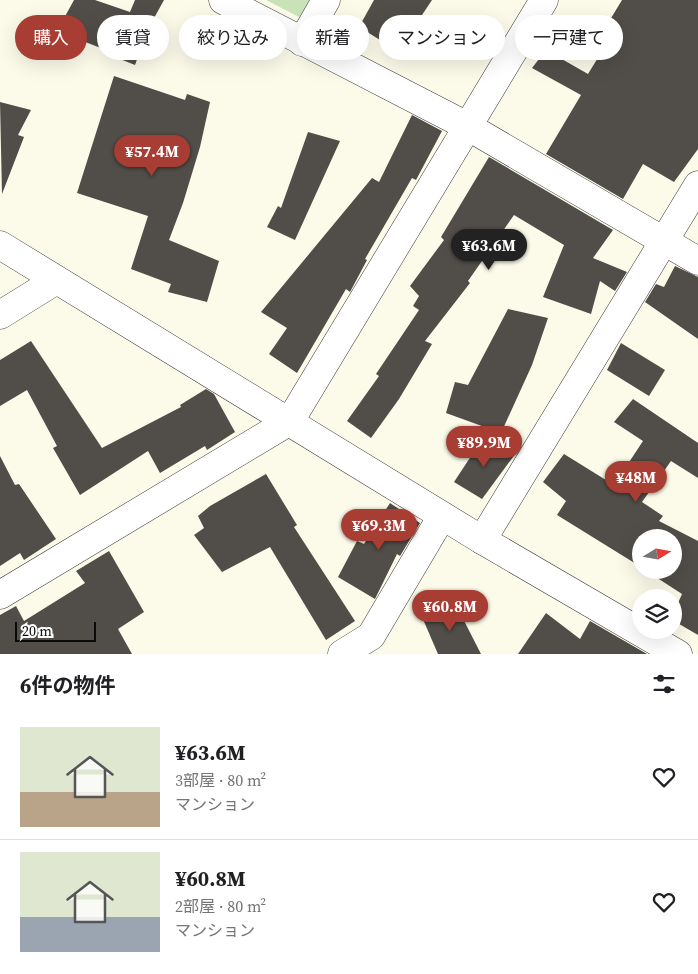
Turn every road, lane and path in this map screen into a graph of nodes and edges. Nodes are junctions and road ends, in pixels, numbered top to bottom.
1 (223, 0) edge
2 (326, 0) edge
3 (544, 0) edge
4 (317, 15) edge
5 (297, 39) edge
6 (337, 60) edge
7 (467, 126) junction
8 (698, 185) edge
9 (664, 241) junction
10 (0, 245) edge
11 (698, 261) edge
12 (55, 281) junction
13 (0, 315) edge
14 (290, 421) junction
15 (442, 516) junction
16 (482, 540) junction
17 (0, 595) edge
18 (377, 645) edge
19 (342, 654) edge
20 (678, 654) edge

1 - 5 street
2 - 4 street
3 - 7 street
6 - 7 street
7 - 9 street
7 - 14 street
8 - 9 street
9 - 11 street
9 - 16 street
10 - 12 street
12 - 13 street
12 - 14 street
14 - 15 street
14 - 17 street
15 - 16 street
15 - 18 street
16 - 20 street
18 - 19 street

